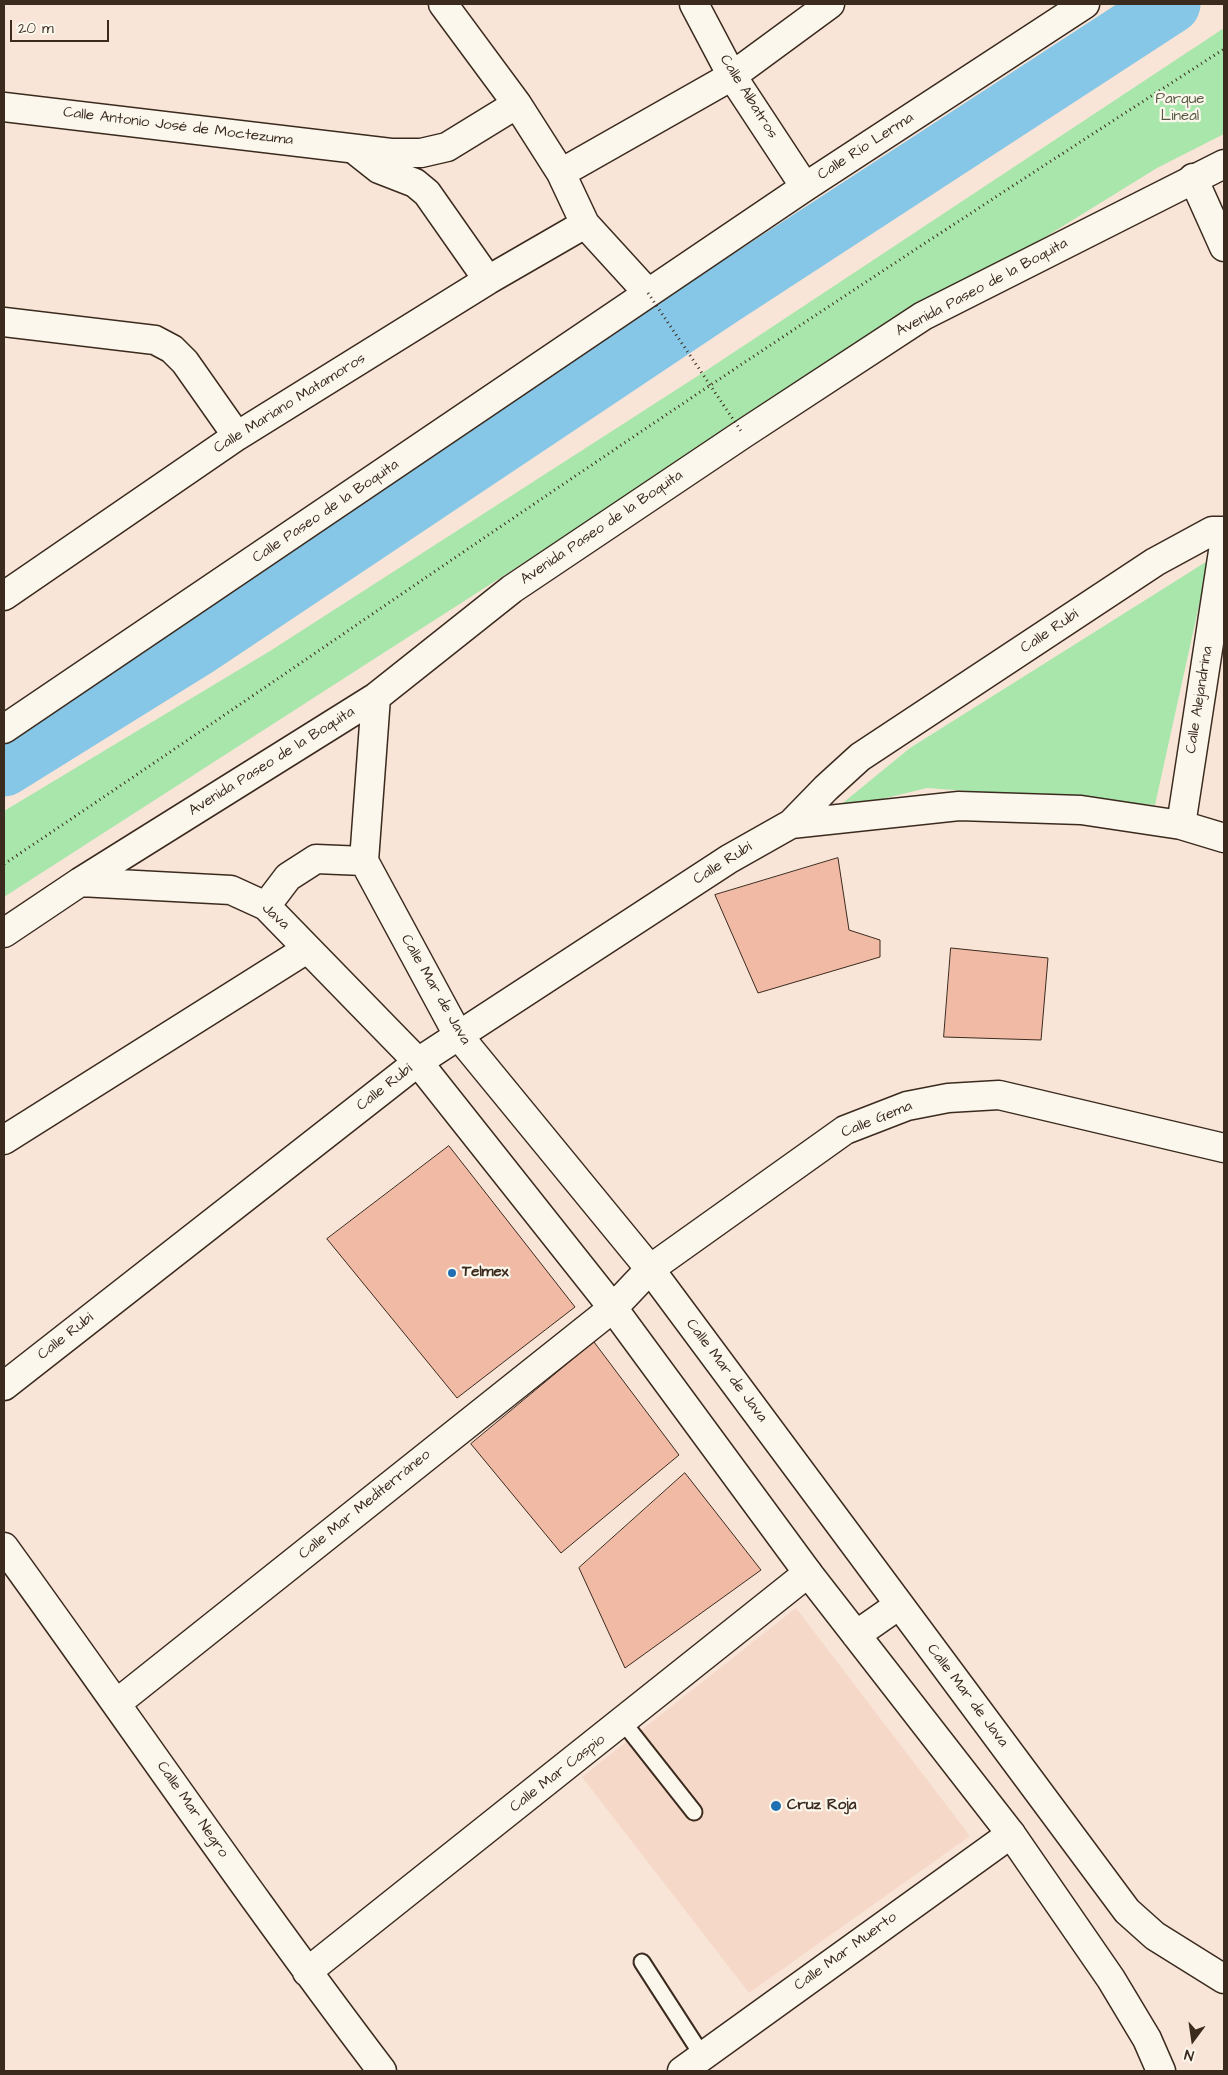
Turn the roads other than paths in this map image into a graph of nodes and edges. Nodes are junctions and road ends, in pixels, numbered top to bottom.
1 (443, 4) edge
2 (694, 4) edge
3 (828, 4) edge
4 (1086, 4) edge
5 (732, 76) junction
6 (517, 104) junction
7 (4, 106) edge
8 (352, 148) junction
9 (1224, 164) edge
10 (561, 173) junction
11 (1194, 178) junction
12 (805, 187) junction
13 (584, 224) junction
14 (1224, 247) edge
15 (488, 280) junction
16 (648, 293) junction
17 (4, 322) edge
18 (237, 436) junction
19 (1224, 531) edge
20 (1224, 546) edge
21 (4, 596) edge
22 (376, 697) junction
23 (4, 729) edge
24 (791, 824) junction
25 (1181, 825) junction
26 (1224, 838) edge
27 (364, 861) junction
28 (80, 882) junction
29 (266, 906) junction
30 (4, 933) edge
31 (307, 949) junction
32 (458, 1035) junction
33 (418, 1062) junction
34 (4, 1140) edge
35 (1224, 1148) edge
36 (650, 1269) junction
37 (612, 1308) junction
38 (4, 1386) edge
39 (4, 1547) edge
40 (808, 1573) junction
41 (899, 1605) junction
42 (856, 1635) junction
43 (117, 1703) junction
44 (623, 1722) junction
45 (694, 1812) dead end
46 (1011, 1834) junction
47 (642, 1962) dead end
48 (307, 1972) junction
49 (1224, 1979) edge
50 (702, 2054) junction
51 (377, 2070) edge
52 (682, 2071) edge
53 (1162, 2071) edge

1 - 6 street
2 - 5 street, Calle Albatros
3 - 5 street
4 - 12 street, Calle Río Lerma
5 - 10 street
5 - 12 street, Calle Albatros
6 - 8 street, Calle Antonio José de Moctezuma
6 - 10 street
7 - 8 street, Calle Antonio José de Moctezuma
8 - 15 street
9 - 11 street, Avenida Paseo de la Boquita
10 - 13 street
11 - 14 street
11 - 22 street, Avenida Paseo de la Boquita
12 - 16 street, Calle Río Lerma
13 - 15 street, Calle Mariano Matamoros
13 - 16 street
15 - 18 street, Calle Mariano Matamoros
16 - 23 street, Calle Paseo de la Boquita
17 - 18 street
18 - 21 street, Calle Mariano Matamoros
19 - 24 street, Calle Rubí
20 - 25 street, Calle Alejandrina
22 - 27 street
22 - 28 street, Avenida Paseo de la Boquita
24 - 25 street, Calle Rubí
24 - 32 street, Calle Rubí
25 - 26 street, Calle Rubí
27 - 29 street
27 - 32 street, Calle Mar de Java
28 - 29 street, Java
28 - 30 street, Avenida Paseo de la Boquita
29 - 31 street, Java
31 - 33 street, Java
31 - 34 street
32 - 33 street, Calle Rubí
32 - 36 street, Calle Mar de Java
33 - 37 street
33 - 38 street, Calle Rubí
35 - 36 street, Calle Gema
36 - 37 street, Calle Gema
36 - 41 street, Calle Mar de Java
37 - 40 street
37 - 43 street, Calle Mar Mediterráneo
39 - 43 street, Calle Mar Negro
40 - 42 street
40 - 44 street, Calle Mar Caspio
41 - 42 street
41 - 49 street, Calle Mar de Java
42 - 46 street
43 - 48 street, Calle Mar Negro
44 - 45 lane
44 - 48 street, Calle Mar Caspio
46 - 50 street, Calle Mar Muerto
46 - 53 street
47 - 50 lane
48 - 51 street, Calle Mar Negro
50 - 52 street, Calle Mar Muerto

